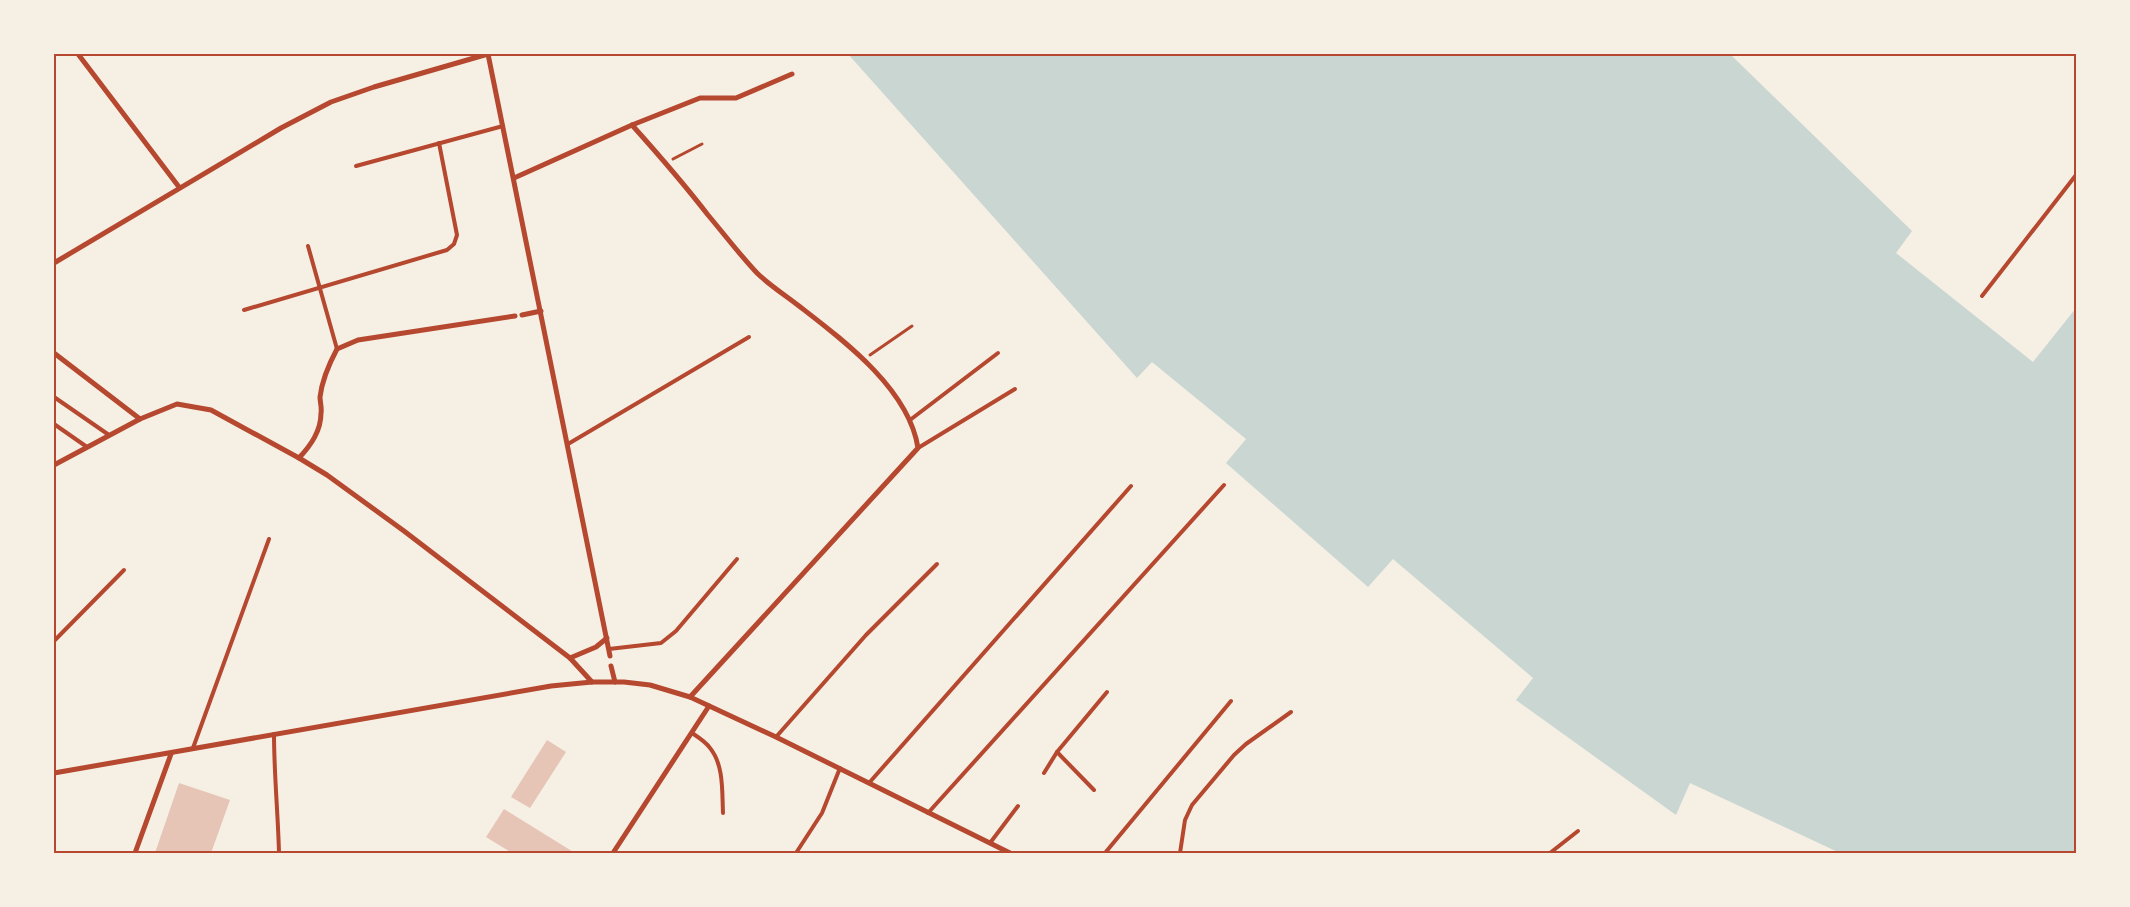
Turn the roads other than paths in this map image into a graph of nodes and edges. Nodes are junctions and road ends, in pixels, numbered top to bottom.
1 (78, 54) edge
2 (488, 54) edge
3 (792, 74) dead end
4 (632, 125) junction
5 (503, 126) junction
6 (439, 143) junction
7 (356, 166) dead end
8 (2076, 174) edge
9 (514, 178) junction
10 (179, 188) junction
11 (308, 246) dead end
12 (54, 263) edge
13 (320, 287) junction
14 (1982, 296) dead end
15 (244, 310) dead end
16 (541, 311) junction
17 (522, 315) dead end
18 (515, 316) dead end
19 (749, 337) dead end
20 (337, 349) junction
21 (54, 353) edge
22 (998, 353) dead end
23 (1015, 389) dead end
24 (54, 397) edge
25 (140, 419) junction
26 (910, 420) junction
27 (54, 424) edge
28 (109, 435) junction
29 (568, 444) junction
30 (87, 446) junction
31 (918, 448) junction
32 (299, 458) junction
33 (54, 465) edge
34 (1224, 484) dead end
35 (1131, 486) dead end
36 (269, 539) dead end
37 (737, 559) dead end
38 (937, 564) dead end
39 (124, 570) dead end
40 (607, 638) junction
41 (54, 641) edge
42 (609, 649) junction
43 (610, 656) dead end
44 (570, 658) junction
45 (611, 666) dead end
46 (592, 682) junction
47 (615, 682) junction
48 (1107, 692) dead end
49 (690, 697) junction
50 (1231, 701) dead end
51 (709, 706) junction
52 (1291, 712) dead end
53 (692, 732) junction
54 (274, 734) junction
55 (776, 737) junction
56 (193, 748) junction
57 (1057, 752) junction
58 (171, 754) junction
59 (840, 768) junction
60 (54, 773) edge
61 (1044, 773) dead end
62 (869, 783) junction
63 (1094, 790) dead end
64 (1018, 806) dead end
65 (723, 813) dead end
66 (928, 813) junction
67 (1578, 831) dead end
68 (990, 843) junction
69 (1002, 852) edge
70 (135, 853) edge
71 (279, 853) edge
72 (613, 853) edge
73 (796, 853) edge
74 (1010, 853) edge
75 (1105, 853) edge
76 (1180, 853) edge
77 (1550, 853) edge

1 - 10 street
2 - 5 street
2 - 10 street
3 - 4 street
4 - 9 street
4 - 26 street
5 - 6 lane
5 - 9 street
6 - 7 lane
6 - 13 lane
8 - 14 lane
9 - 16 street
10 - 12 street
11 - 13 lane
13 - 15 lane
13 - 20 lane
16 - 17 street
16 - 29 street
18 - 20 street
19 - 29 lane
20 - 32 street
21 - 25 street
22 - 26 lane
23 - 31 lane
24 - 28 lane
25 - 28 street
25 - 32 street
26 - 31 street
27 - 30 lane
28 - 30 street
29 - 40 street
30 - 33 street
31 - 49 street
32 - 44 street
34 - 66 lane
35 - 62 lane
36 - 56 lane
37 - 42 lane
38 - 55 lane
39 - 41 lane
40 - 42 street
40 - 44 street
42 - 43 street
44 - 46 street
45 - 47 street
46 - 47 street
46 - 54 street
47 - 49 street
48 - 57 lane
49 - 51 street
50 - 75 lane
51 - 53 street
51 - 55 street
52 - 76 lane
53 - 65 lane
53 - 72 street
54 - 56 street
54 - 71 lane
55 - 59 street
56 - 58 street
57 - 61 lane
57 - 63 lane
58 - 60 street
58 - 70 street
59 - 62 street
59 - 73 lane
62 - 66 street
64 - 68 lane
66 - 68 street
67 - 77 lane
68 - 69 street
69 - 74 street

